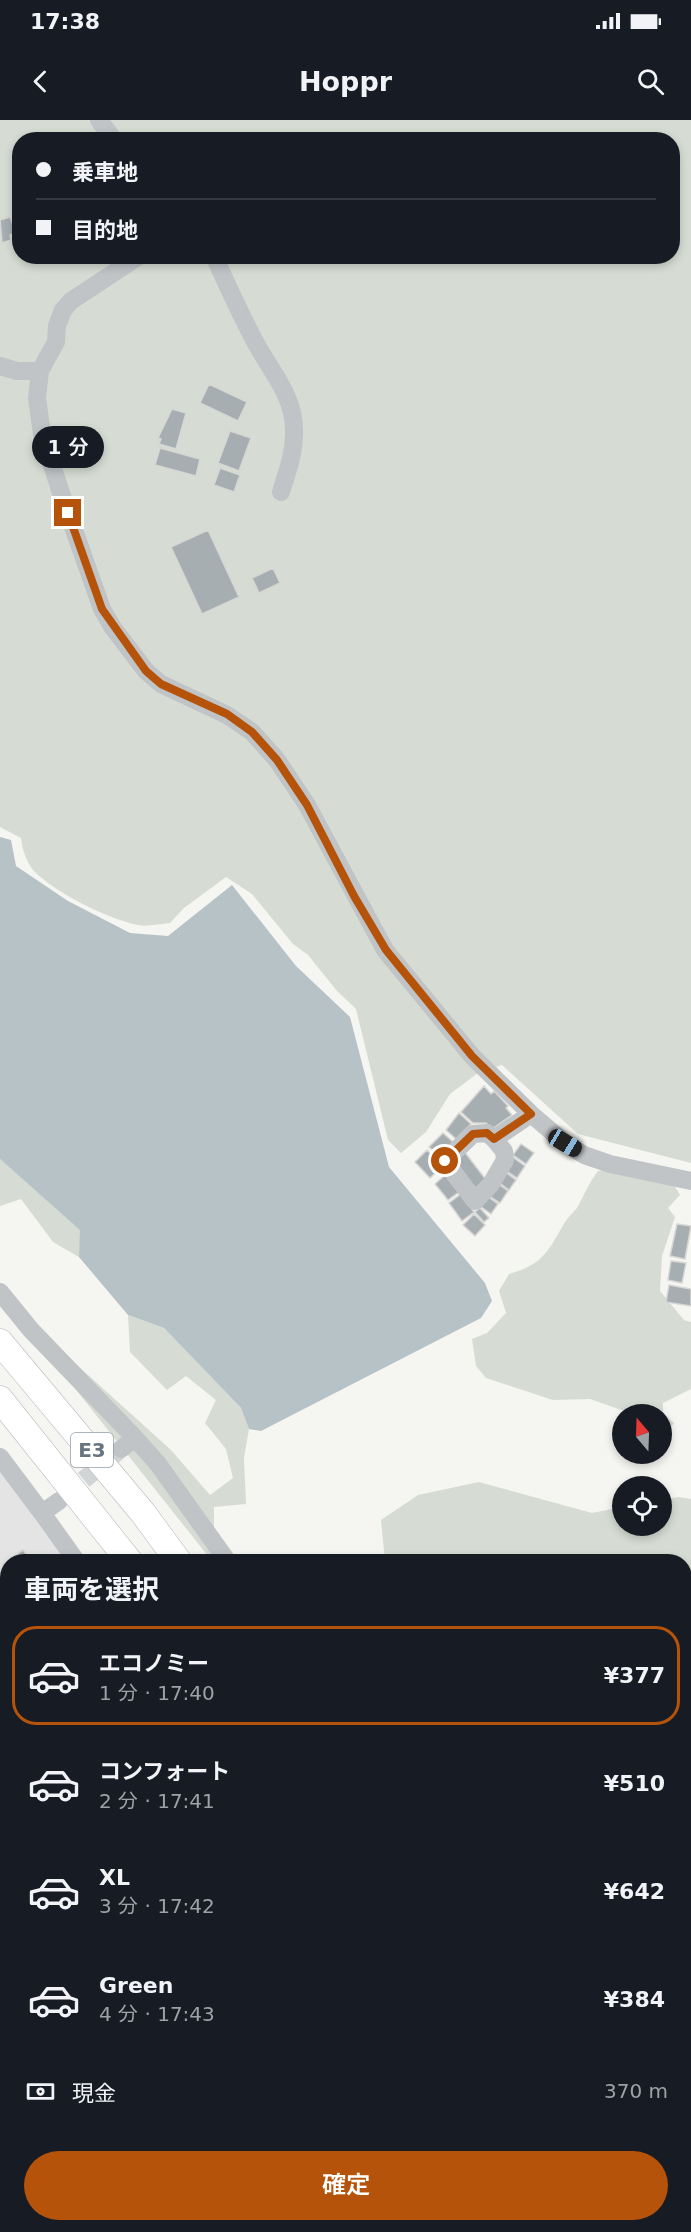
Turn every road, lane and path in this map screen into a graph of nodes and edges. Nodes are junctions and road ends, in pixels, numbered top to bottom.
1 (128, 264) edge
2 (218, 264) edge
3 (0, 366) edge
4 (40, 371) junction
5 (281, 492) dead end
6 (531, 1114) junction
7 (494, 1139) dead end
8 (691, 1180) edge
9 (0, 1292) edge
10 (0, 1342) edge
11 (0, 1399) edge
12 (0, 1457) edge
13 (60, 1501) tunnel mouth
14 (42, 1513) junction
15 (71, 1554) edge
16 (124, 1554) edge
17 (173, 1554) edge
18 (222, 1554) edge

1 - 4 street
2 - 5 street
3 - 4 street
4 - 6 street
6 - 7 street
6 - 8 street
9 - 18 street
10 - 17 highway, E3
11 - 16 highway, E3
12 - 14 street
13 - 14 street
14 - 15 street

